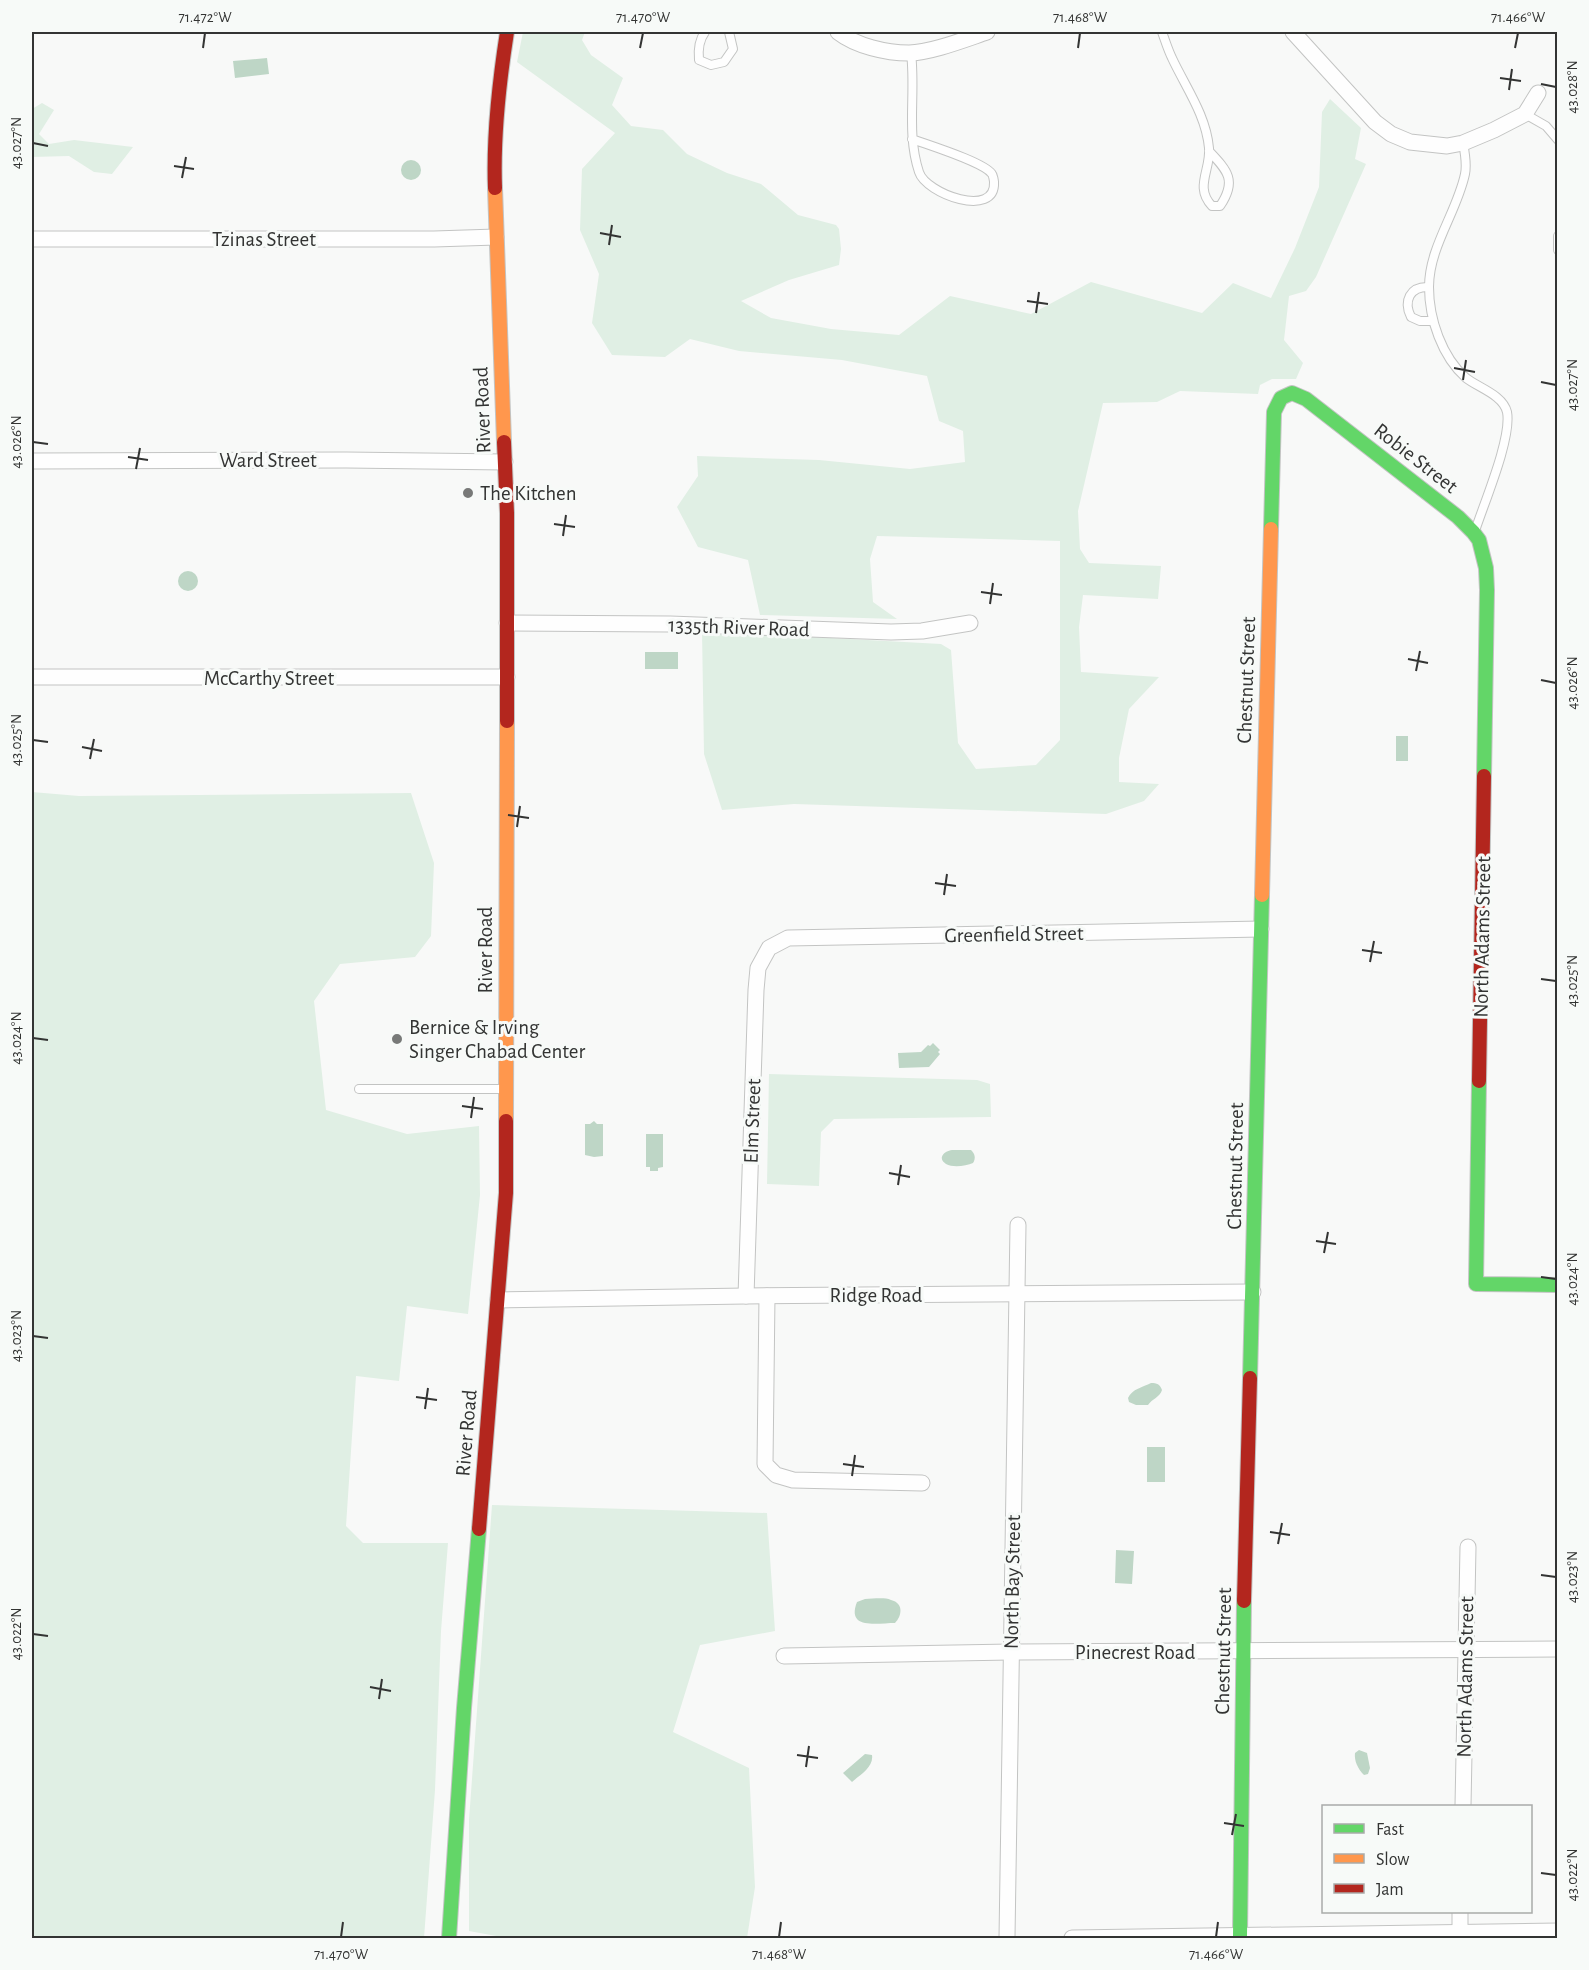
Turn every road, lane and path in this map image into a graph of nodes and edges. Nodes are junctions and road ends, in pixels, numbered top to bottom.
1 (507, 32) edge
2 (705, 32) edge
3 (729, 32) edge
4 (838, 32) edge
5 (987, 32) edge
6 (1162, 32) edge
7 (1300, 34) edge
8 (910, 53) junction
9 (1538, 93) dead end
10 (1525, 114) junction
11 (912, 139) junction
12 (1557, 140) edge
13 (1463, 142) junction
14 (1209, 151) junction
15 (1557, 236) edge
16 (496, 237) junction
17 (32, 239) edge
18 (1557, 250) edge
19 (1429, 287) junction
20 (1433, 321) junction
21 (1281, 398) joint
22 (32, 461) edge
23 (505, 462) junction
24 (1475, 533) junction
25 (1487, 590) joint
26 (507, 623) junction
27 (970, 623) dead end
28 (32, 677) edge
29 (507, 677) junction
30 (1261, 929) junction
31 (769, 948) joint
32 (359, 1089) dead end
33 (506, 1089) junction
34 (1018, 1225) dead end
35 (1557, 1285) edge
36 (1253, 1292) junction
37 (1016, 1294) junction
38 (746, 1296) junction
39 (767, 1296) junction
40 (498, 1300) junction
41 (922, 1484) dead end
42 (1468, 1547) dead end
43 (1557, 1649) edge
44 (1466, 1650) junction
45 (1011, 1652) junction
46 (1243, 1652) junction
47 (784, 1656) dead end
48 (1462, 1805) edge
49 (1460, 1913) edge
50 (1557, 1931) edge
51 (1460, 1932) junction
52 (1240, 1936) junction
53 (449, 1938) edge
54 (1007, 1938) edge
55 (1072, 1938) edge

1 - 16 street, River Road
2 - 3 lane
4 - 8 street
5 - 8 street
6 - 14 lane
7 - 13 street
8 - 11 lane
9 - 10 street
10 - 12 lane
10 - 13 street
11 - 11 lane
13 - 19 lane
14 - 14 lane
15 - 18 lane
16 - 17 street, Tzinas Street
16 - 23 street, River Road
19 - 20 lane
19 - 20 lane
20 - 24 lane
21 - 24 street, Robie Street
21 - 30 street, Chestnut Street
22 - 23 street, Ward Street
23 - 26 street, River Road
24 - 25 street, Robie Street
25 - 35 street, North Adams Street
26 - 27 street, 1335th River Road
26 - 29 street, River Road
28 - 29 street, McCarthy Street
29 - 33 street, River Road
30 - 31 street, Greenfield Street
30 - 36 street, Chestnut Street
31 - 38 street, Elm Street
32 - 33 lane
33 - 40 street, River Road
34 - 37 street, North Bay Street
36 - 37 street, Ridge Road
36 - 46 street, Chestnut Street
37 - 39 street, Ridge Road
37 - 45 street, North Bay Street
38 - 39 street, Ridge Road
38 - 40 street, Ridge Road
39 - 41 street
40 - 53 street, River Road
42 - 44 street, North Adams Street
43 - 44 street, Pinecrest Road
44 - 46 street, Pinecrest Road
44 - 48 street, North Adams Street
45 - 46 street, Pinecrest Road
45 - 47 street, Pinecrest Road
45 - 54 street, North Bay Street
46 - 52 street, Chestnut Street
49 - 51 street
50 - 51 street
51 - 52 street
52 - 55 street

